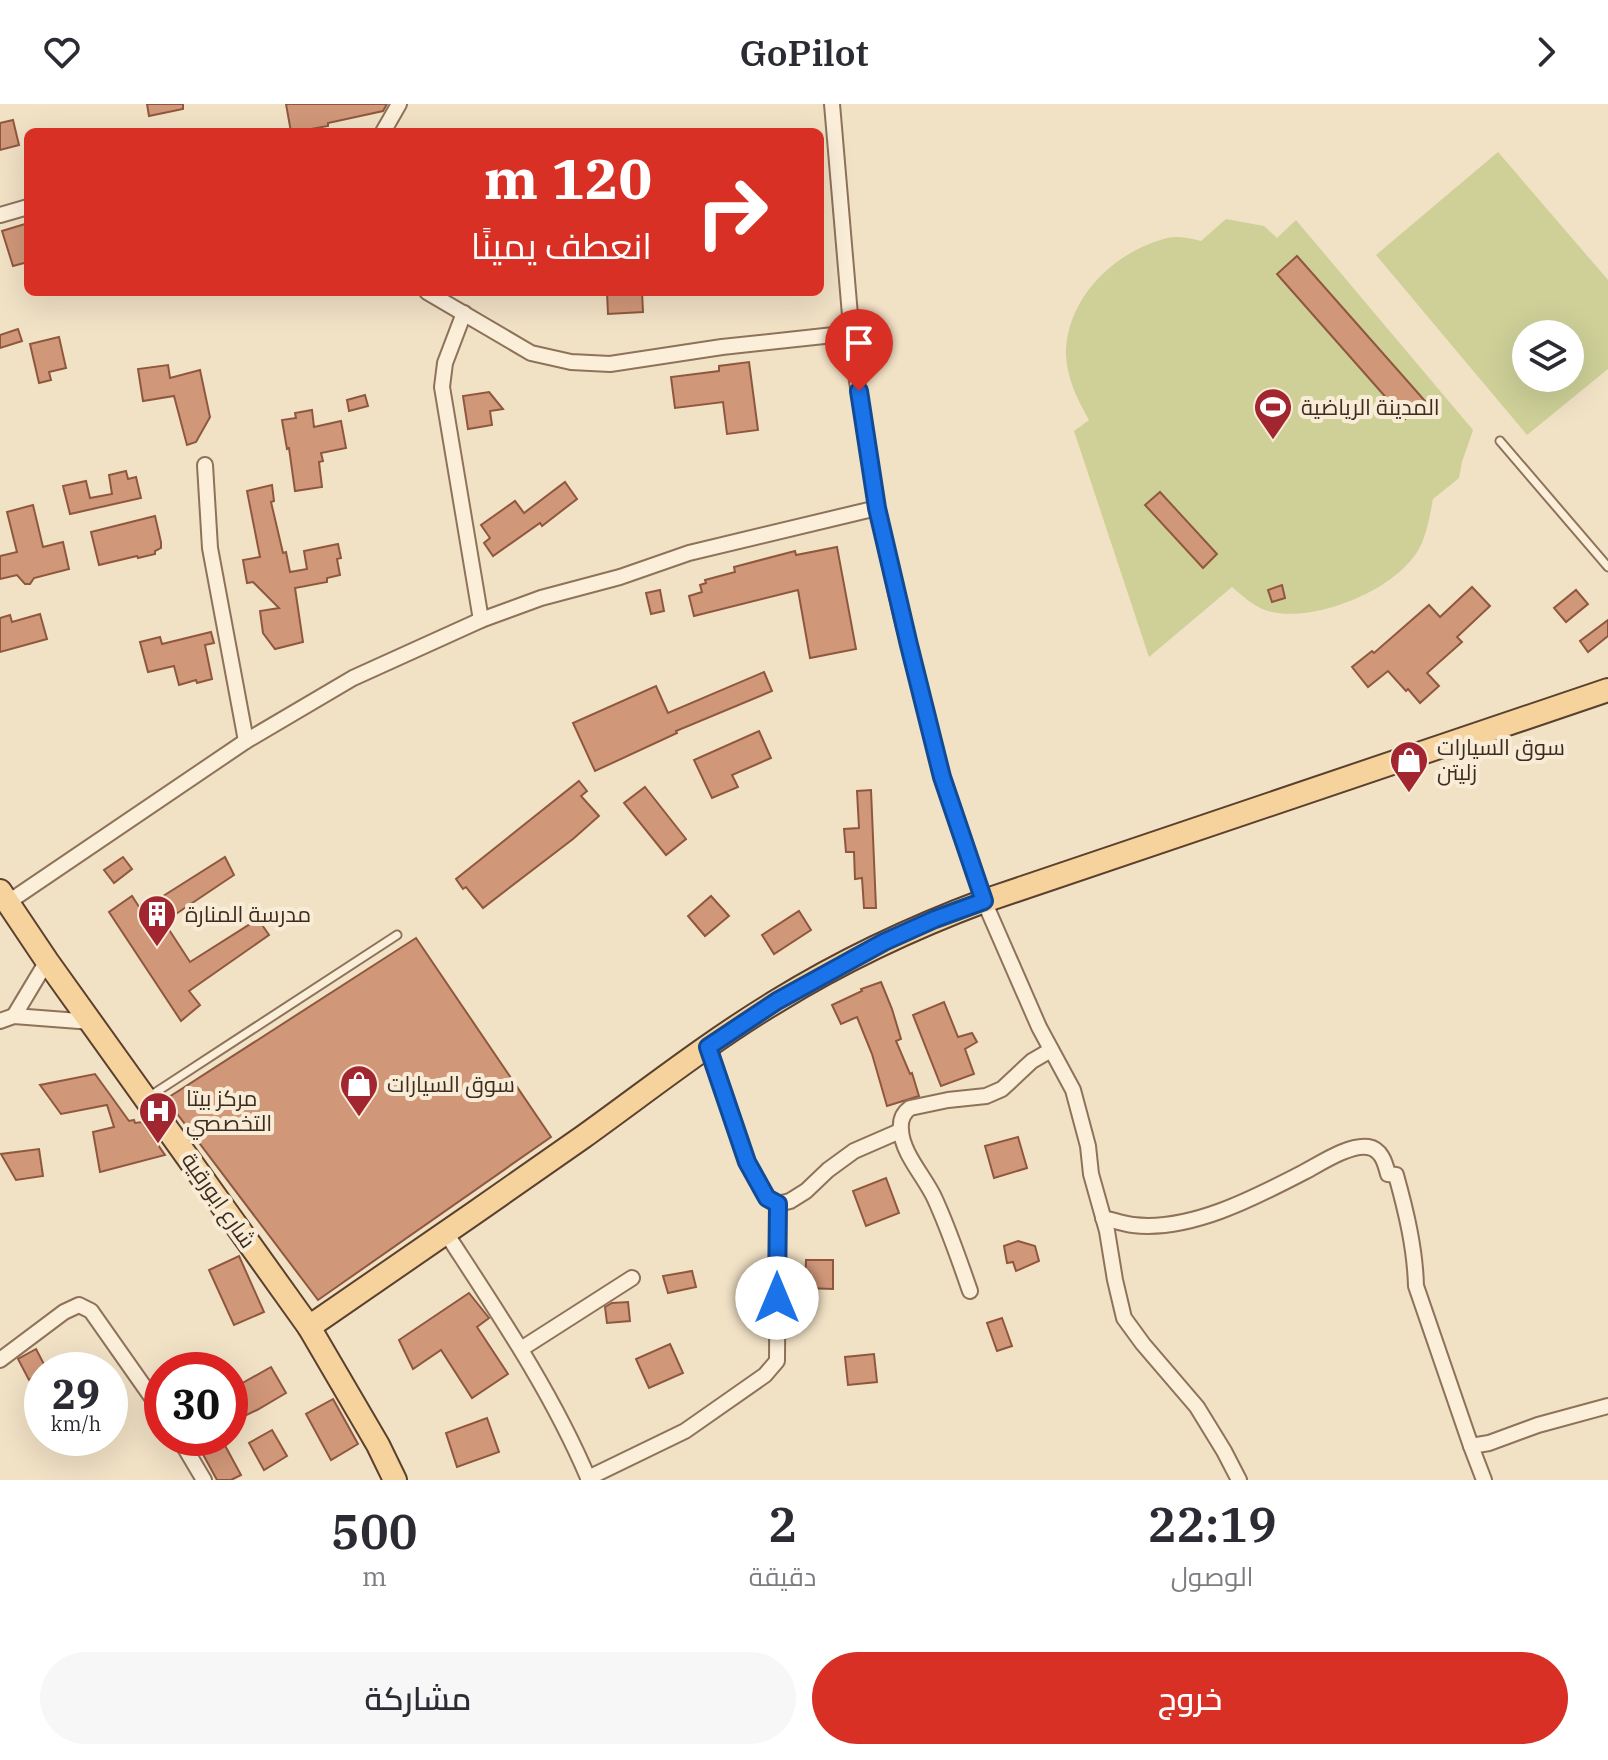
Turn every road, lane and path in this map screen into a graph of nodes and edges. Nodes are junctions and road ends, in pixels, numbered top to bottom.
1 (399, 104) edge
2 (832, 104) edge
3 (385, 128) edge
4 (24, 208) edge
5 (0, 215) edge
6 (434, 296) edge
7 (464, 313) junction
8 (852, 333) junction
9 (1500, 441) dead end
10 (205, 465) dead end
11 (877, 508) junction
12 (1608, 567) edge
13 (481, 620) junction
14 (1608, 690) edge
15 (246, 741) junction
16 (4, 897) edge
17 (984, 901) junction
18 (397, 935) dead end
19 (47, 961) junction
20 (7, 1019) edge
21 (92, 1022) junction
22 (708, 1047) junction
23 (1051, 1050) junction
24 (147, 1098) junction
25 (900, 1131) junction
26 (778, 1204) junction
27 (1103, 1218) junction
28 (446, 1233) junction
29 (632, 1278) dead end
30 (970, 1291) dead end
31 (309, 1327) junction
32 (521, 1349) junction
33 (0, 1360) edge
34 (144, 1386) edge
35 (1608, 1406) edge
36 (1471, 1446) junction
37 (190, 1456) edge
38 (588, 1479) edge
39 (204, 1480) edge
40 (395, 1480) edge
41 (1239, 1480) edge
42 (1484, 1480) edge

1 - 3 street
2 - 8 street
4 - 5 street
6 - 7 street
7 - 8 street
7 - 13 street
8 - 11 street
9 - 12 lane
10 - 15 street
11 - 13 street
11 - 17 street
13 - 15 street
14 - 17 main road
15 - 16 street
16 - 19 main road, شارع ابورقية
17 - 22 main road
17 - 23 street
18 - 24 lane
19 - 20 street
19 - 21 main road, شارع ابورقية
20 - 21 street
21 - 24 main road, شارع ابورقية
22 - 26 street
22 - 28 main road
23 - 25 street
23 - 27 street
24 - 31 main road, شارع ابورقية
25 - 26 street
25 - 30 street
26 - 38 street
27 - 36 street
27 - 41 street
28 - 31 main road
28 - 32 street
29 - 32 street
31 - 40 main road, شارع ابورقية
32 - 38 street
33 - 34 street
35 - 36 street
36 - 42 street
37 - 39 street

